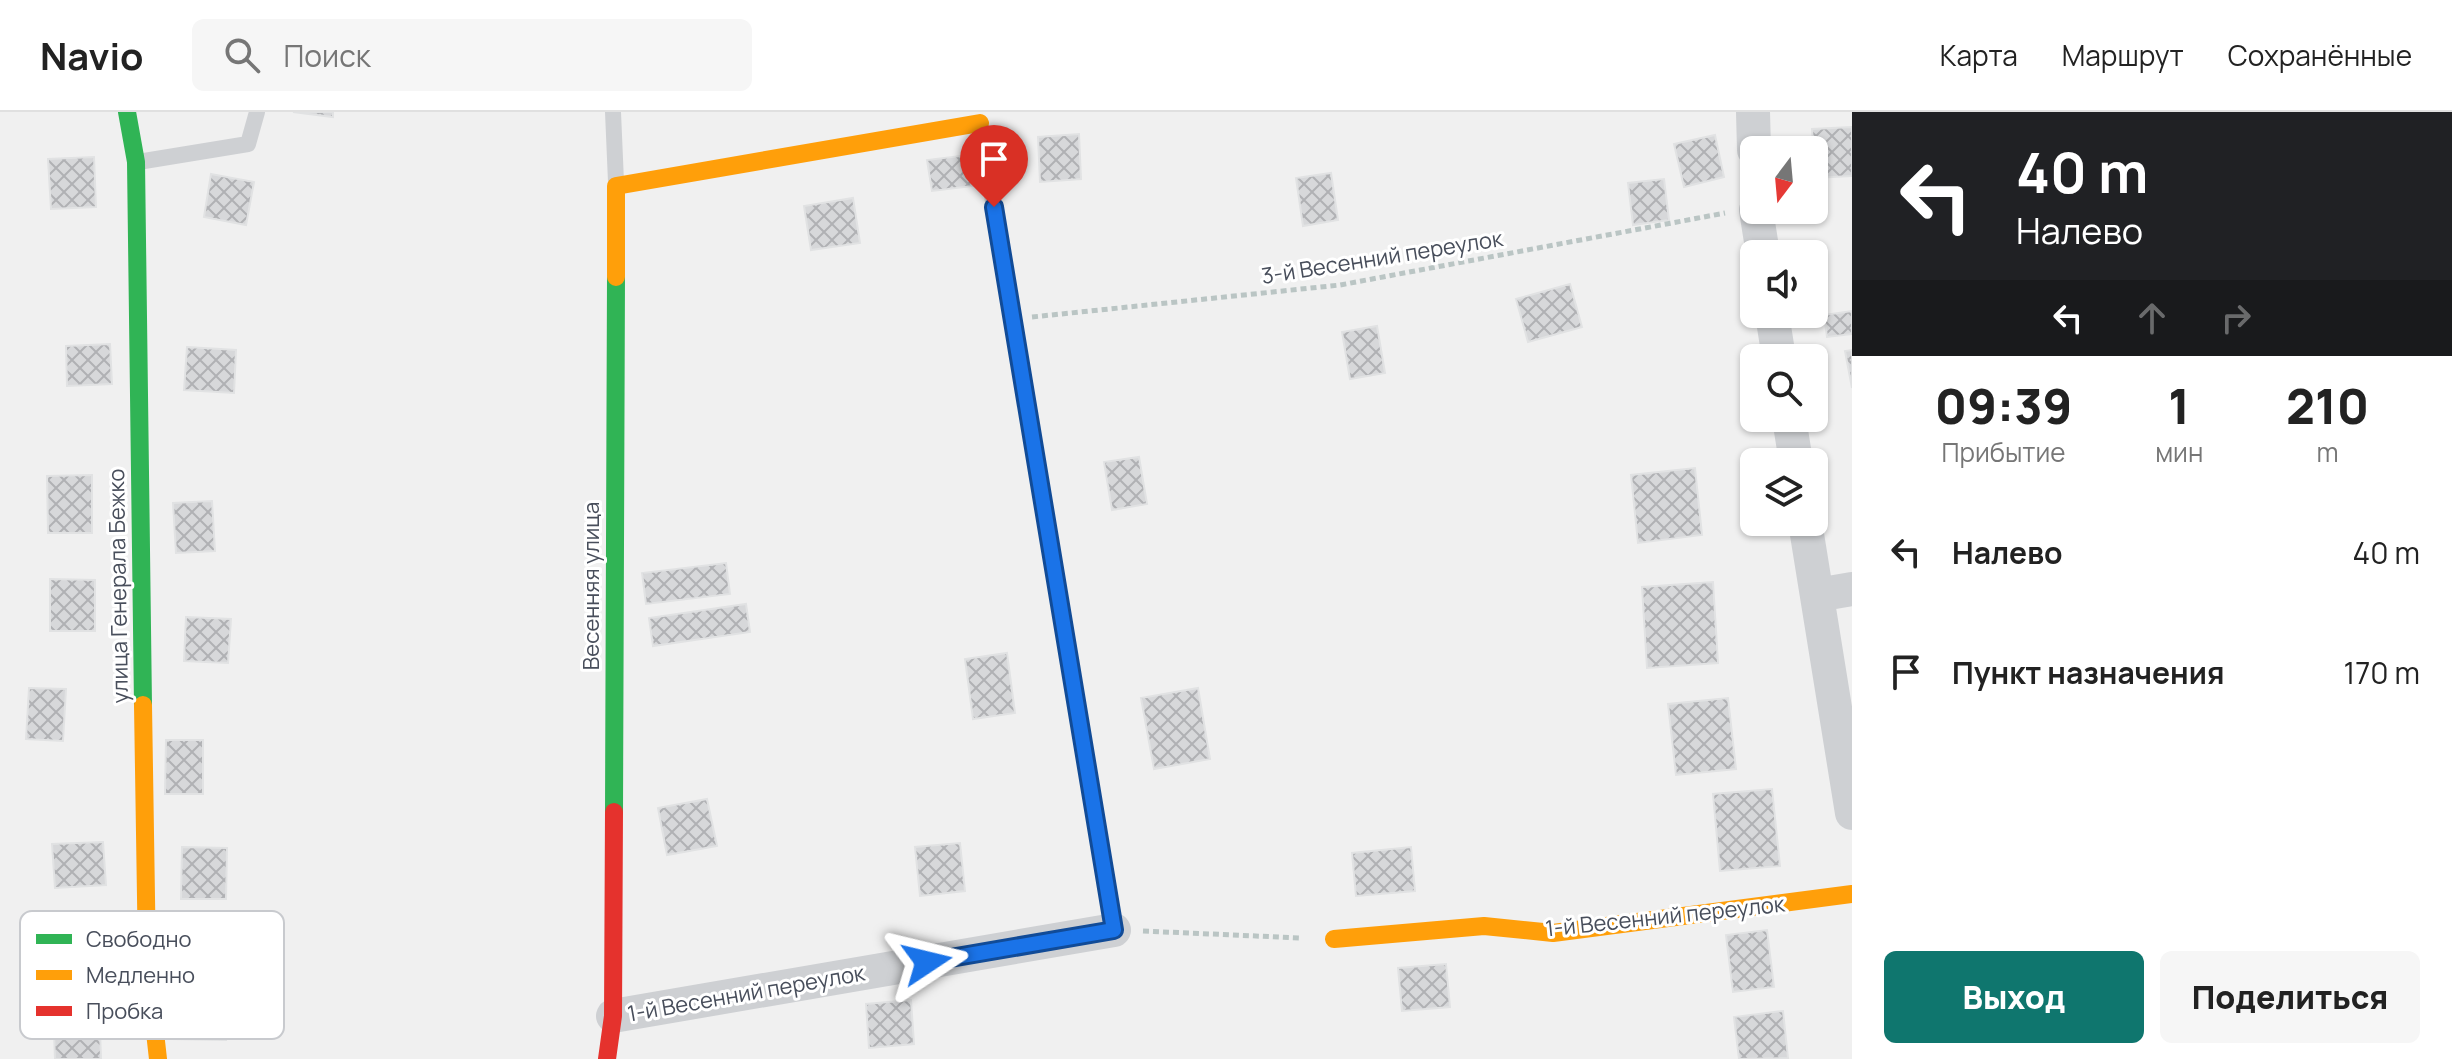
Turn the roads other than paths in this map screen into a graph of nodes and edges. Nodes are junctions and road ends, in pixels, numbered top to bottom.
1 (127, 112) edge
2 (257, 112) edge
3 (613, 112) edge
4 (1753, 112) edge
5 (980, 123) joint
6 (1754, 136) edge
7 (136, 162) junction
8 (616, 186) junction
9 (1807, 536) edge
10 (1852, 589) edge
11 (1817, 595) junction
12 (1852, 813) edge
13 (1852, 894) edge
14 (147, 911) edge
15 (1114, 930) joint
16 (1334, 939) road end
17 (613, 1016) junction
18 (156, 1039) edge
19 (158, 1059) edge
20 (607, 1059) edge

1 - 7 street, улица Генерала Бежко
2 - 7 lane
3 - 8 lane, Весенняя улица
4 - 6 street
5 - 8 street
5 - 15 lane
7 - 14 street, улица Генерала Бежко
8 - 17 street, Весенняя улица
9 - 11 street
10 - 11 street
11 - 12 street
13 - 16 street, 1-й Весенний переулок
15 - 17 street, 1-й Весенний переулок
17 - 20 street, Весенняя улица
18 - 19 street, улица Генерала Бежко

